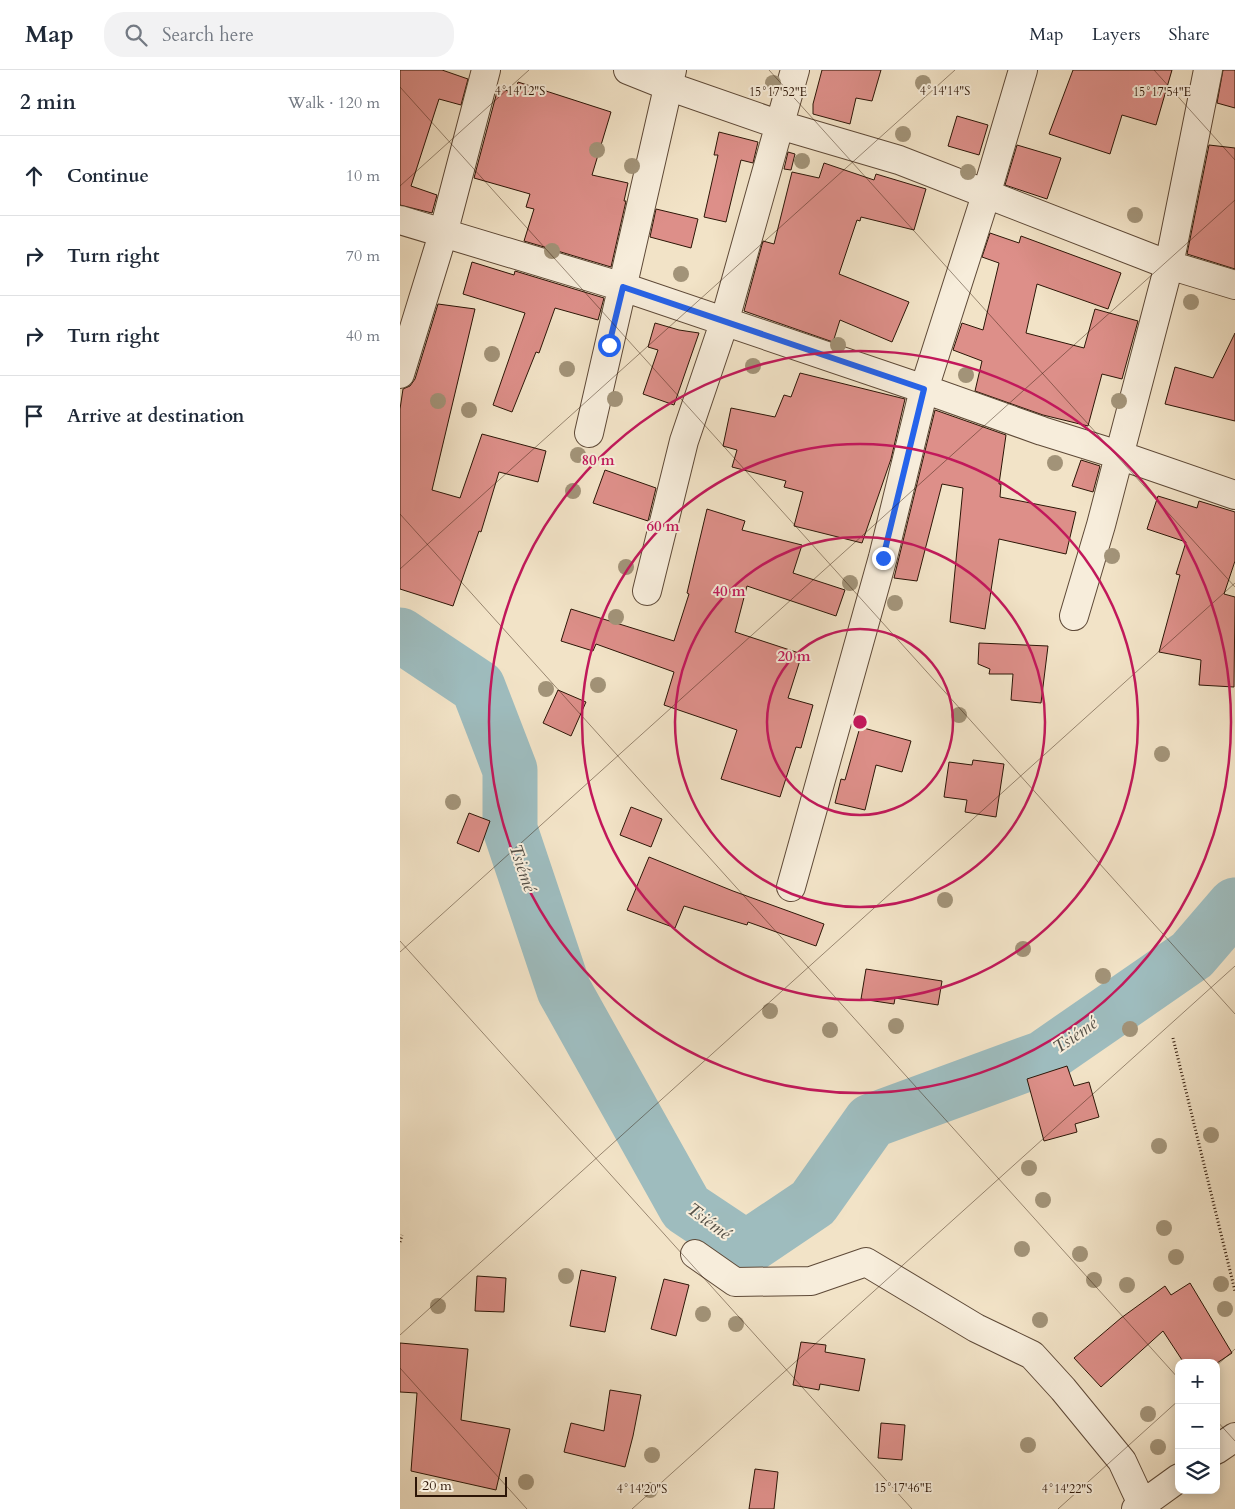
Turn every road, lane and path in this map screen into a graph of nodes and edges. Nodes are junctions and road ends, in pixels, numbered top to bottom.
1 (486, 70) edge
2 (628, 70) edge
3 (795, 70) edge
4 (1023, 70) edge
5 (1208, 70) edge
6 (670, 78) edge
7 (780, 125) junction
8 (986, 195) junction
9 (400, 220) edge
10 (443, 234) junction
11 (1169, 265) junction
12 (1235, 285) edge
13 (623, 287) junction
14 (724, 323) junction
15 (400, 374) edge
16 (924, 389) junction
17 (589, 433) dead end
18 (1120, 455) junction
19 (1235, 495) edge
20 (647, 591) dead end
21 (1074, 616) dead end
22 (791, 887) dead end
23 (1173, 1038) dead end
24 (402, 1234) dead end
25 (400, 1242) edge
26 (696, 1254) dead end
27 (1235, 1291) edge
28 (1235, 1437) edge
29 (1217, 1449) edge
30 (1175, 1481) edge
31 (1139, 1506) edge

1 - 10 street
2 - 6 street
3 - 7 street
4 - 8 street
5 - 11 street
6 - 7 street
6 - 13 street
7 - 8 street
7 - 14 street
8 - 11 street
8 - 16 street
9 - 10 street
10 - 13 street
10 - 15 street
11 - 12 street
11 - 18 street
13 - 14 street
13 - 17 street
14 - 16 street
14 - 20 street
16 - 18 street
16 - 22 street
18 - 19 street
18 - 21 street
23 - 27 path
24 - 25 path
26 - 31 street
28 - 29 street
30 - 31 street

